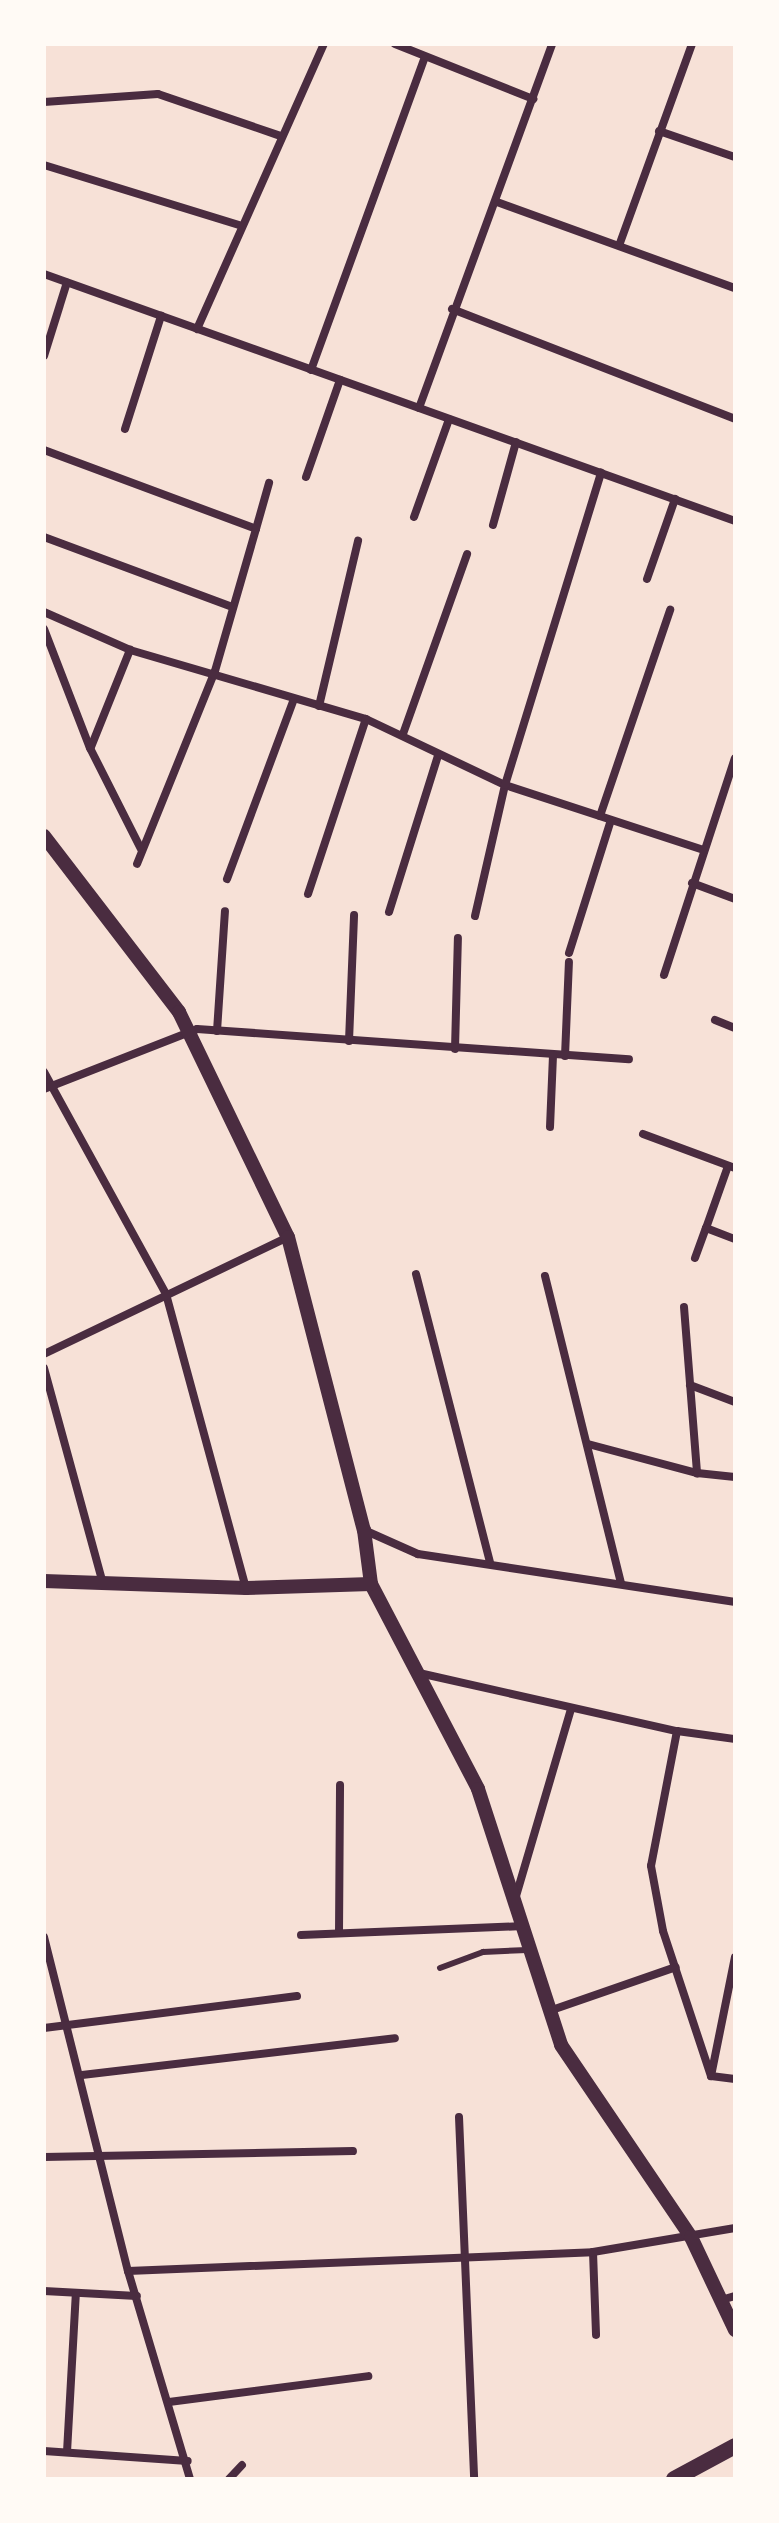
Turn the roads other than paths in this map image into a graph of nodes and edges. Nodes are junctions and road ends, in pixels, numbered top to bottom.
1 (324, 44) edge
2 (395, 44) edge
3 (552, 44) edge
4 (692, 44) edge
5 (424, 59) junction
6 (533, 99) junction
7 (44, 102) edge
8 (659, 131) junction
9 (281, 136) junction
10 (735, 157) edge
11 (44, 165) edge
12 (497, 202) junction
13 (239, 225) junction
14 (620, 243) junction
15 (44, 274) edge
16 (67, 282) junction
17 (735, 288) edge
18 (452, 309) junction
19 (161, 316) junction
20 (197, 329) junction
21 (44, 356) edge
22 (311, 370) junction
23 (340, 380) junction
24 (419, 408) junction
25 (449, 419) junction
26 (735, 419) edge
27 (125, 429) dead end
28 (516, 442) junction
29 (44, 450) edge
30 (601, 472) junction
31 (306, 477) dead end
32 (269, 483) dead end
33 (675, 499) junction
34 (414, 517) dead end
35 (735, 521) edge
36 (493, 525) dead end
37 (256, 529) junction
38 (44, 537) edge
39 (358, 541) dead end
40 (467, 554) dead end
41 (647, 579) dead end
42 (232, 607) junction
43 (670, 610) dead end
44 (44, 612) edge
45 (44, 629) edge
46 (130, 650) junction
47 (215, 671) junction
48 (293, 702) junction
49 (319, 706) junction
50 (366, 719) junction
51 (403, 734) junction
52 (90, 748) junction
53 (438, 756) junction
54 (735, 758) edge
55 (505, 785) junction
56 (600, 816) junction
57 (611, 820) junction
58 (45, 841) edge
59 (141, 849) junction
60 (704, 850) junction
61 (137, 864) dead end
62 (227, 879) dead end
63 (692, 883) junction
64 (308, 894) dead end
65 (735, 899) edge
66 (225, 911) dead end
67 (389, 912) dead end
68 (354, 915) dead end
69 (475, 916) dead end
70 (458, 938) dead end
71 (664, 975) dead end
72 (715, 1020) dead end
73 (735, 1028) edge
74 (190, 1031) junction
75 (217, 1031) junction
76 (349, 1041) junction
77 (455, 1049) junction
78 (553, 1055) junction
79 (565, 1056) junction
80 (629, 1059) dead end
81 (44, 1072) edge
82 (48, 1087) edge
83 (550, 1127) dead end
84 (643, 1134) dead end
85 (731, 1167) edge
86 (706, 1228) junction
87 (288, 1237) junction
88 (735, 1239) edge
89 (695, 1258) dead end
90 (416, 1274) dead end
91 (545, 1276) dead end
92 (166, 1294) junction
93 (684, 1307) dead end
94 (44, 1354) edge
95 (44, 1368) edge
96 (690, 1385) junction
97 (735, 1402) edge
98 (588, 1444) junction
99 (697, 1473) junction
100 (735, 1477) edge
101 (364, 1530) junction
102 (490, 1562) junction
103 (102, 1580) junction
104 (44, 1581) edge
105 (371, 1584) junction
106 (621, 1584) junction
107 (246, 1588) junction
108 (735, 1602) edge
109 (414, 1672) junction
110 (571, 1709) junction
111 (677, 1731) junction
112 (735, 1739) edge
113 (340, 1785) dead end
114 (513, 1904) junction
115 (523, 1926) junction
116 (339, 1933) junction
117 (301, 1935) dead end
118 (44, 1937) edge
119 (527, 1950) junction
120 (735, 1957) edge
121 (676, 1967) junction
122 (440, 1968) dead end
123 (297, 1996) dead end
124 (547, 2011) junction
125 (44, 2028) edge
126 (65, 2028) junction
127 (395, 2038) dead end
128 (82, 2075) junction
129 (711, 2076) junction
130 (735, 2079) edge
131 (459, 2117) dead end
132 (353, 2151) dead end
133 (44, 2157) edge
134 (101, 2158) junction
135 (735, 2228) edge
136 (691, 2237) junction
137 (593, 2252) junction
138 (465, 2257) junction
139 (128, 2271) junction
140 (44, 2291) edge
141 (76, 2293) junction
142 (137, 2296) junction
143 (728, 2298) edge
144 (735, 2330) edge
145 (596, 2335) dead end
146 (368, 2376) dead end
147 (169, 2402) junction
148 (735, 2446) edge
149 (44, 2451) edge
150 (67, 2452) junction
151 (188, 2461) junction
152 (242, 2465) dead end
153 (190, 2479) edge
154 (229, 2479) edge
155 (474, 2479) edge
156 (674, 2479) edge

1 - 9 street
2 - 5 street
3 - 6 street
4 - 8 street
5 - 6 street
5 - 22 street
6 - 12 street
7 - 9 street
8 - 10 street
8 - 14 street
9 - 13 street
11 - 13 street
12 - 14 street
12 - 18 street
13 - 20 street
14 - 17 street
15 - 16 street
16 - 19 street
16 - 21 street
18 - 24 street
18 - 26 street
19 - 20 street
19 - 27 street
20 - 22 street
22 - 23 street
23 - 24 street
23 - 31 street
24 - 25 street
25 - 28 street
25 - 34 street
28 - 30 street
28 - 36 street
29 - 37 street
30 - 33 street
30 - 55 street
32 - 37 street
33 - 35 street
33 - 41 street
37 - 42 street
38 - 42 street
39 - 49 street
40 - 51 street
42 - 47 street
43 - 56 street
44 - 46 street
45 - 52 street
46 - 47 street
46 - 52 street
47 - 48 street
47 - 59 street
48 - 49 street
48 - 62 street
49 - 50 street
50 - 51 street
50 - 64 street
51 - 53 street
52 - 59 street
53 - 55 street
53 - 67 street
54 - 60 street
55 - 56 street
55 - 69 street
56 - 57 street
57 - 60 street
57 - 79 street
58 - 74 street
59 - 61 street
60 - 63 street
63 - 65 street
63 - 71 street
66 - 75 street
68 - 76 street
70 - 77 street
72 - 73 street
74 - 75 street
74 - 82 street
74 - 87 street
75 - 76 street
76 - 77 street
77 - 78 street
78 - 79 street
78 - 83 street
79 - 80 street
81 - 82 street
82 - 92 street
84 - 85 street
85 - 86 street
86 - 88 street
86 - 89 street
87 - 92 street
87 - 101 street
90 - 102 street
91 - 98 street
92 - 94 street
92 - 107 street
93 - 96 street
95 - 103 street
96 - 97 street
96 - 99 street
98 - 99 street
98 - 106 street
99 - 100 street
101 - 102 street
101 - 105 street
102 - 106 street
103 - 104 street
103 - 107 street
105 - 107 street
105 - 109 street
106 - 108 street
109 - 110 street
109 - 114 street
110 - 111 street
110 - 114 street
111 - 112 street
111 - 121 street
113 - 116 street
114 - 115 street
115 - 116 street
115 - 119 street
116 - 117 street
118 - 126 street
119 - 122 lane
119 - 124 street
120 - 129 street
121 - 124 street
121 - 129 street
123 - 126 street
124 - 136 street
125 - 126 street
126 - 128 street
127 - 128 street
128 - 134 street
129 - 130 street
131 - 138 street
132 - 134 street
133 - 134 street
134 - 139 street
135 - 136 street
136 - 137 street
136 - 143 street
137 - 138 street
137 - 145 street
138 - 139 street
138 - 155 street
139 - 142 street
140 - 141 street
141 - 142 street
141 - 150 street
142 - 147 street
143 - 144 street
146 - 147 street
147 - 151 street
148 - 156 main road
149 - 150 street
150 - 151 street
151 - 153 street
152 - 154 street

